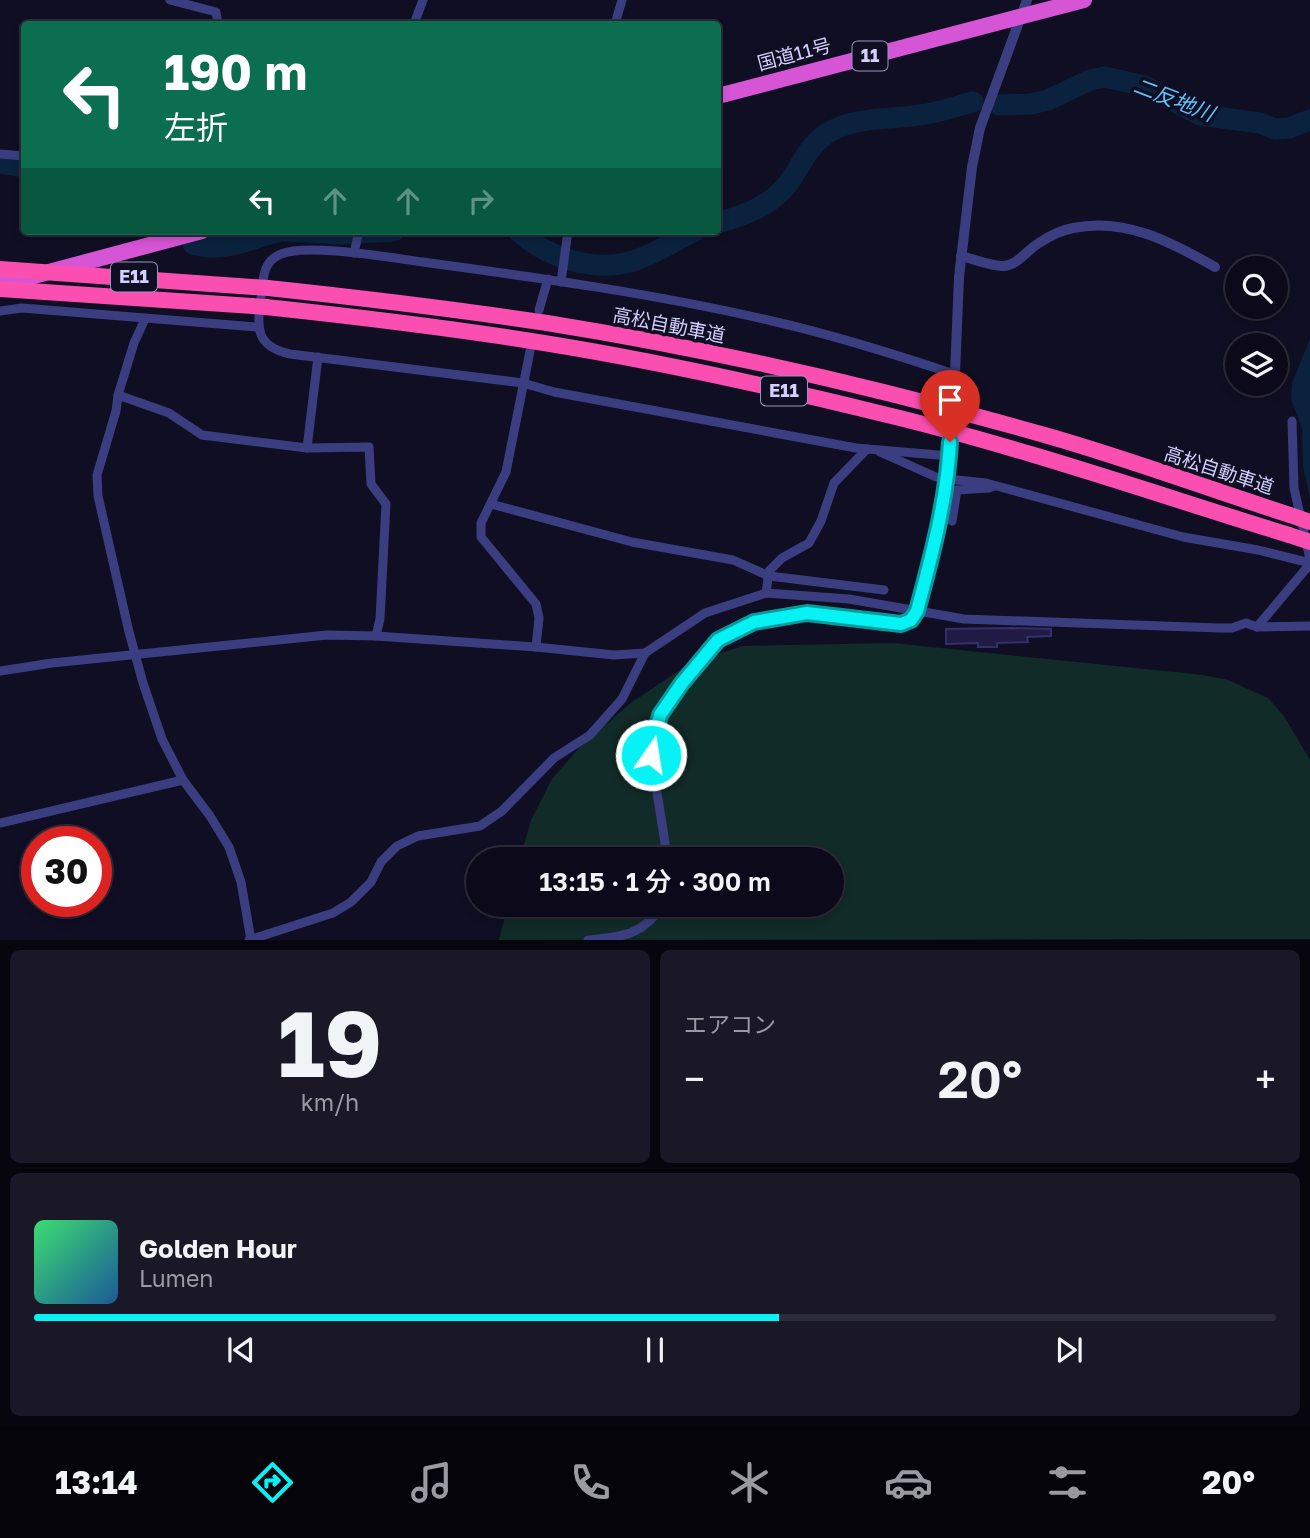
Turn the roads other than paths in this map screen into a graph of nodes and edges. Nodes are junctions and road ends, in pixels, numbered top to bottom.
1 (170, 0) edge
2 (423, 0) edge
3 (622, 0) edge
4 (1027, 0) edge
5 (1084, 0) edge
6 (1023, 16) junction
7 (218, 21) edge
8 (415, 21) edge
9 (616, 21) edge
10 (721, 95) edge
11 (0, 153) edge
12 (21, 156) edge
13 (183, 235) edge
14 (358, 235) edge
15 (567, 235) edge
16 (354, 253) junction
17 (961, 256) junction
18 (1215, 267) dead end
19 (0, 269) edge
20 (548, 279) junction
21 (561, 282) junction
22 (0, 287) edge
23 (539, 310) dead end
24 (0, 311) edge
25 (145, 319) junction
26 (257, 327) junction
27 (530, 351) dead end
28 (318, 357) junction
29 (954, 374) junction
30 (523, 383) junction
31 (118, 395) junction
32 (954, 398) dead end
33 (1292, 421) dead end
34 (950, 442) dead end
35 (307, 448) junction
36 (870, 449) junction
37 (950, 456) junction
38 (936, 477) dead end
39 (957, 480) dead end
40 (995, 486) junction
41 (491, 504) junction
42 (951, 521) dead end
43 (1310, 522) edge
44 (1310, 542) edge
45 (1310, 562) edge
46 (769, 576) junction
47 (884, 590) dead end
48 (766, 593) junction
49 (917, 611) junction
50 (1310, 626) edge
51 (1258, 627) junction
52 (376, 636) junction
53 (536, 647) junction
54 (645, 653) junction
55 (137, 655) junction
56 (0, 671) edge
57 (183, 780) junction
58 (0, 823) edge
59 (665, 847) edge
60 (653, 917) edge
61 (250, 939) edge
62 (588, 940) edge

1 - 7 street
2 - 8 street
3 - 9 street
4 - 6 street
5 - 6 highway, 国道11号 / 11
6 - 10 highway, 国道11号 / 11
6 - 17 street
11 - 12 street
13 - 22 highway
14 - 16 street
15 - 21 street
16 - 20 street
16 - 26 street
17 - 18 street
17 - 29 street
19 - 43 highway, 高松自動車道 / E11, bridge
20 - 21 street
20 - 23 street
21 - 29 street
22 - 44 highway, E11, bridge
24 - 25 street
25 - 26 street
25 - 31 street
26 - 28 street
27 - 30 street
28 - 30 street
28 - 35 street
29 - 32 street
30 - 36 street
30 - 41 street
31 - 35 street
31 - 55 street
33 - 45 street
34 - 37 street
35 - 52 street
36 - 37 street
36 - 38 street
36 - 46 street
37 - 49 street
39 - 40 street
40 - 42 street
40 - 45 street
41 - 46 street
41 - 53 street
45 - 51 street
46 - 47 street
46 - 48 street
48 - 49 street
48 - 54 street
49 - 51 street
49 - 59 street
50 - 51 street
52 - 53 street
52 - 55 street
53 - 54 street
54 - 61 street
55 - 56 street
55 - 57 street
57 - 58 street
57 - 61 street
60 - 62 street

